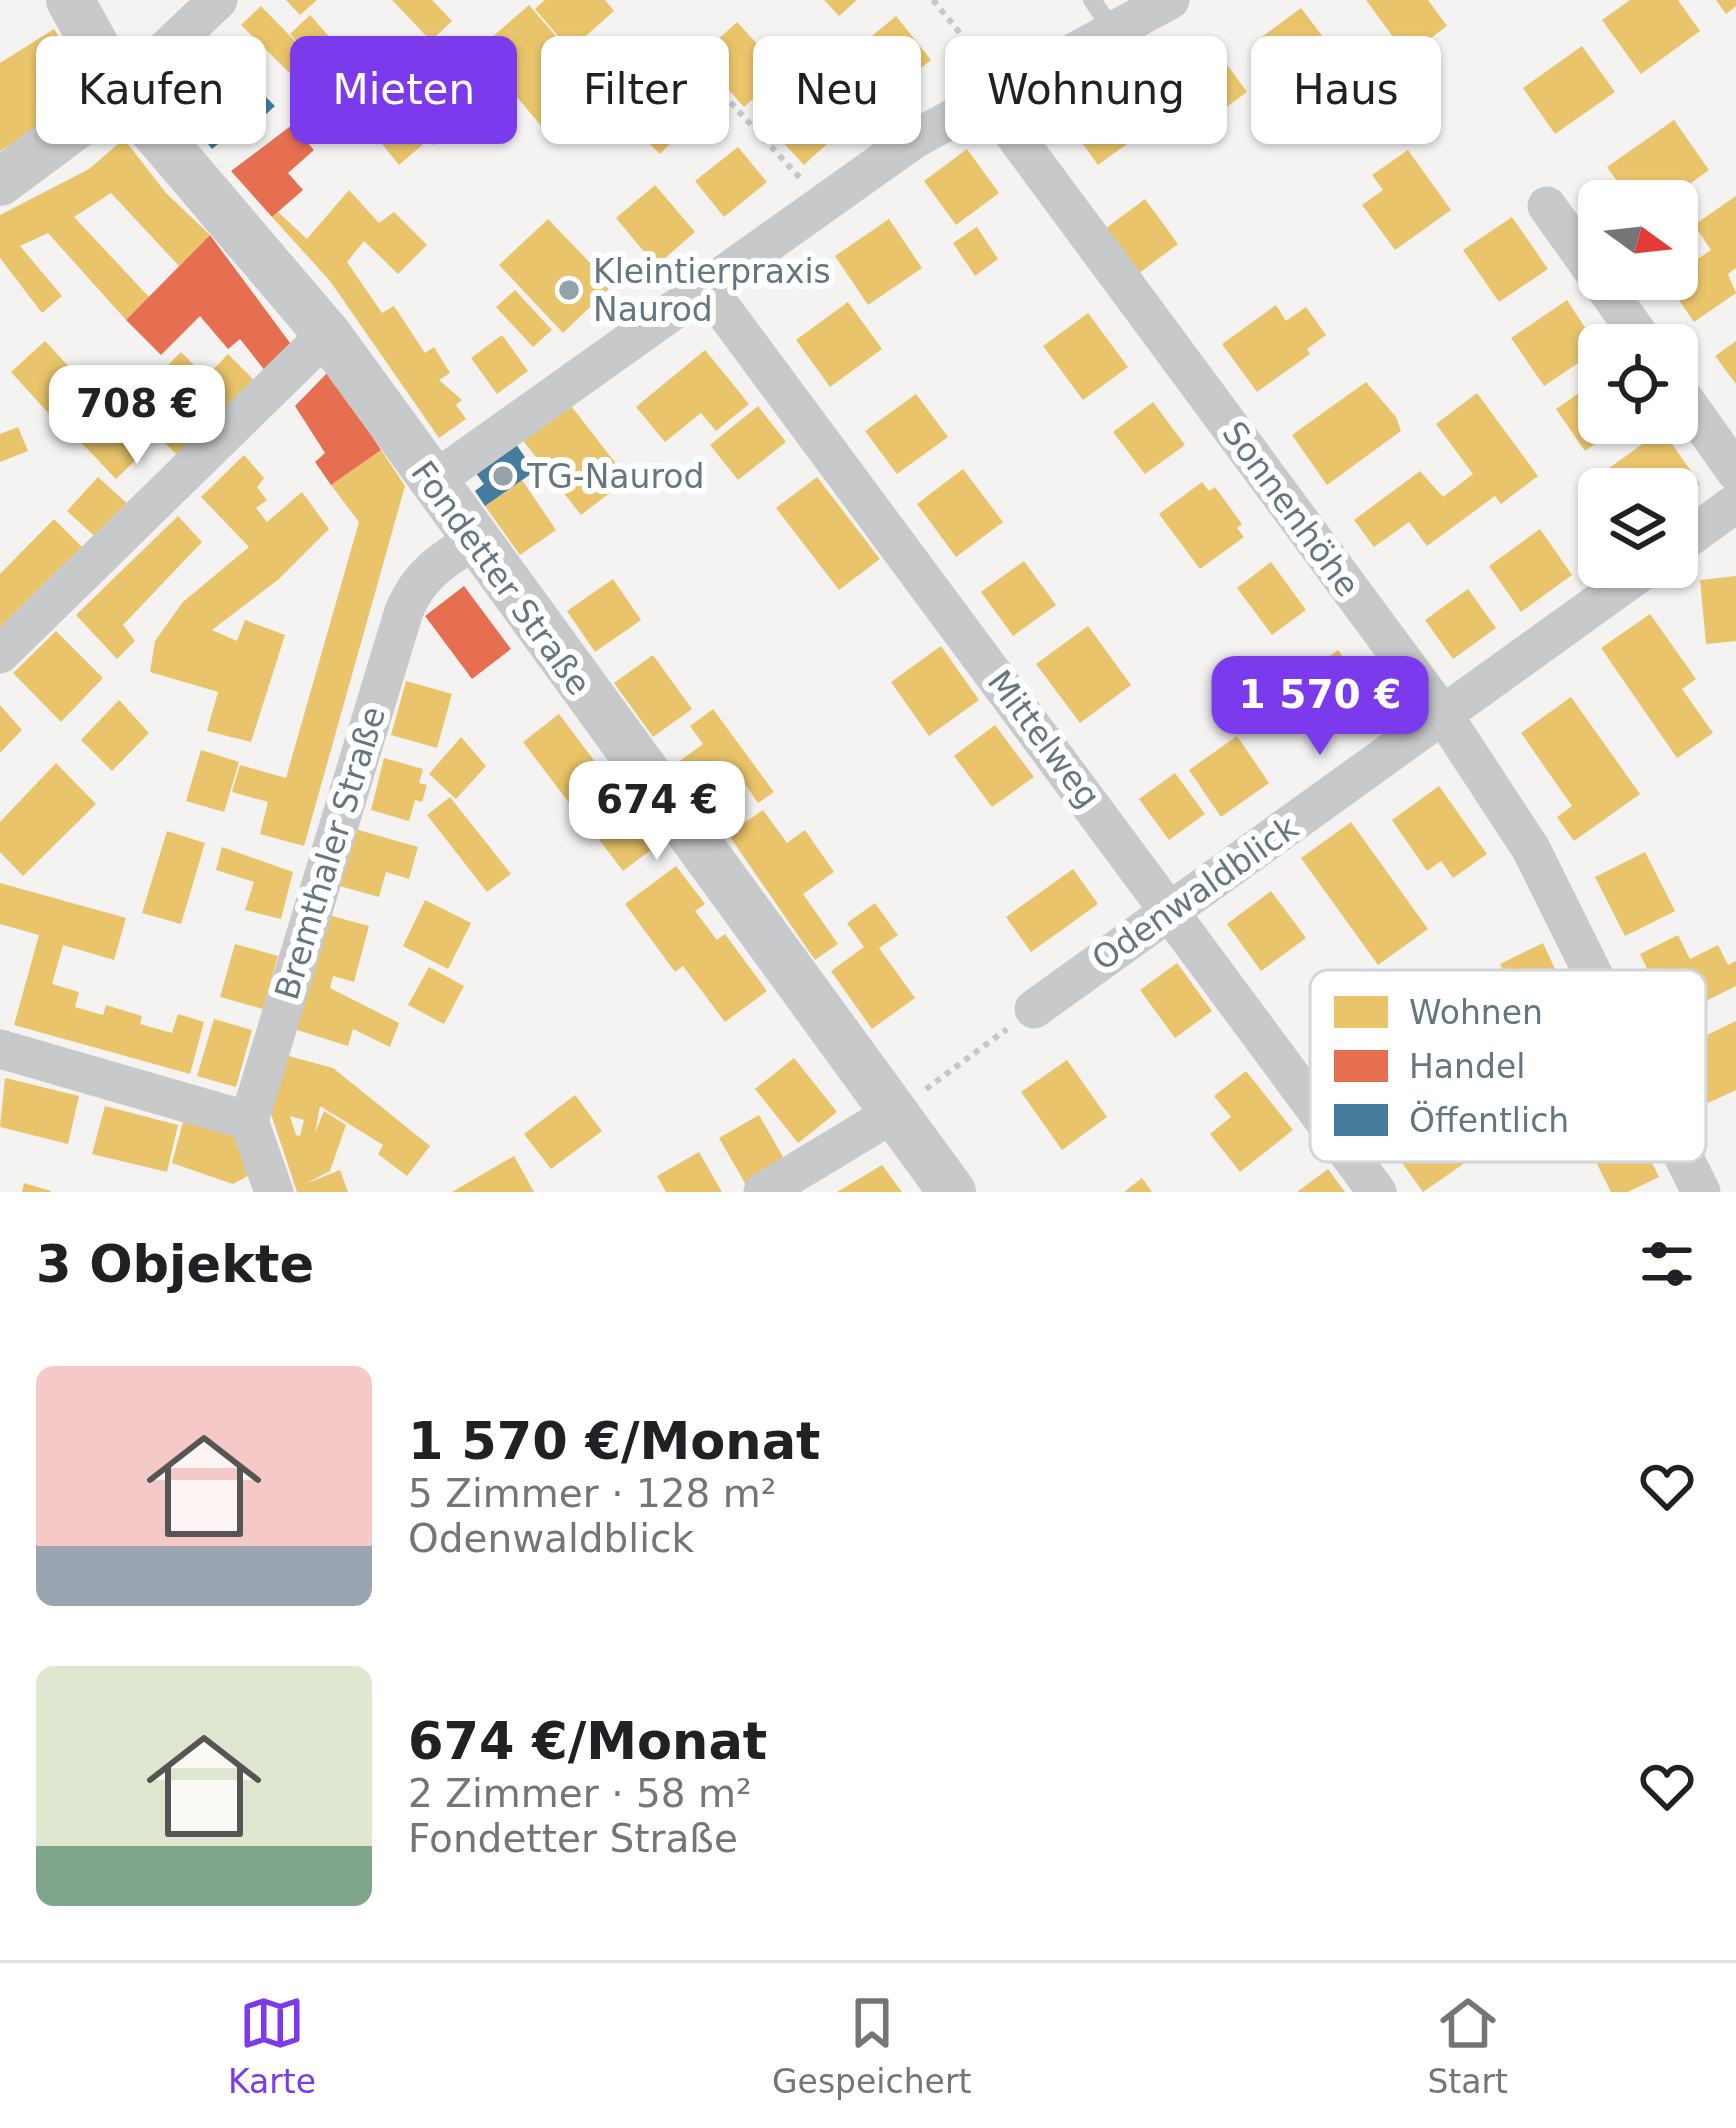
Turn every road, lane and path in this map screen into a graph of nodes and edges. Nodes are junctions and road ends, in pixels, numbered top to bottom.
1 (70, 0) edge
2 (218, 0) edge
3 (933, 0) edge
4 (1170, 0) edge
5 (1102, 14) edge
6 (90, 36) edge
7 (180, 36) edge
8 (962, 36) edge
9 (1072, 36) edge
10 (729, 101) edge
11 (945, 122) edge
12 (51, 144) edge
13 (165, 144) edge
14 (1021, 144) edge
15 (0, 182) edge
16 (823, 203) junction
17 (1547, 206) dead end
18 (707, 288) junction
19 (1631, 324) edge
20 (327, 334) junction
21 (1698, 419) edge
22 (1736, 472) edge
23 (431, 483) junction
24 (1736, 503) edge
25 (1698, 531) edge
26 (473, 541) junction
27 (1619, 588) edge
28 (0, 653) edge
29 (1444, 716) junction
30 (1171, 909) junction
31 (1591, 970) edge
32 (1034, 1009) joint
33 (0, 1049) edge
34 (1310, 1099) edge
35 (892, 1114) junction
36 (249, 1120) junction
37 (1356, 1162) edge
38 (1686, 1162) edge
39 (274, 1192) edge
40 (764, 1192) edge
41 (952, 1192) edge
42 (1378, 1192) edge
43 (1701, 1192) edge

1 - 6 street, Fondetter Straße
2 - 7 street
3 - 8 path
4 - 5 street
5 - 9 street
10 - 16 path
11 - 16 street
12 - 15 street
13 - 20 street, Fondetter Straße
14 - 29 street, Sonnenhöhe
16 - 18 street
17 - 19 street
18 - 23 street
18 - 30 street, Mittelweg
20 - 23 street, Fondetter Straße
20 - 28 street
21 - 22 street
23 - 26 street, Fondetter Straße
24 - 25 street
26 - 35 street, Fondetter Straße
26 - 36 street, Bremthaler Straße
27 - 29 street, Odenwaldblick
29 - 30 street, Odenwaldblick
29 - 31 street, Sonnenhöhe
30 - 32 street, Odenwaldblick
30 - 34 street, Mittelweg
32 - 35 path
33 - 36 street
35 - 40 street
35 - 41 street, Fondetter Straße
36 - 39 street
37 - 42 street, Mittelweg
38 - 43 street, Sonnenhöhe

